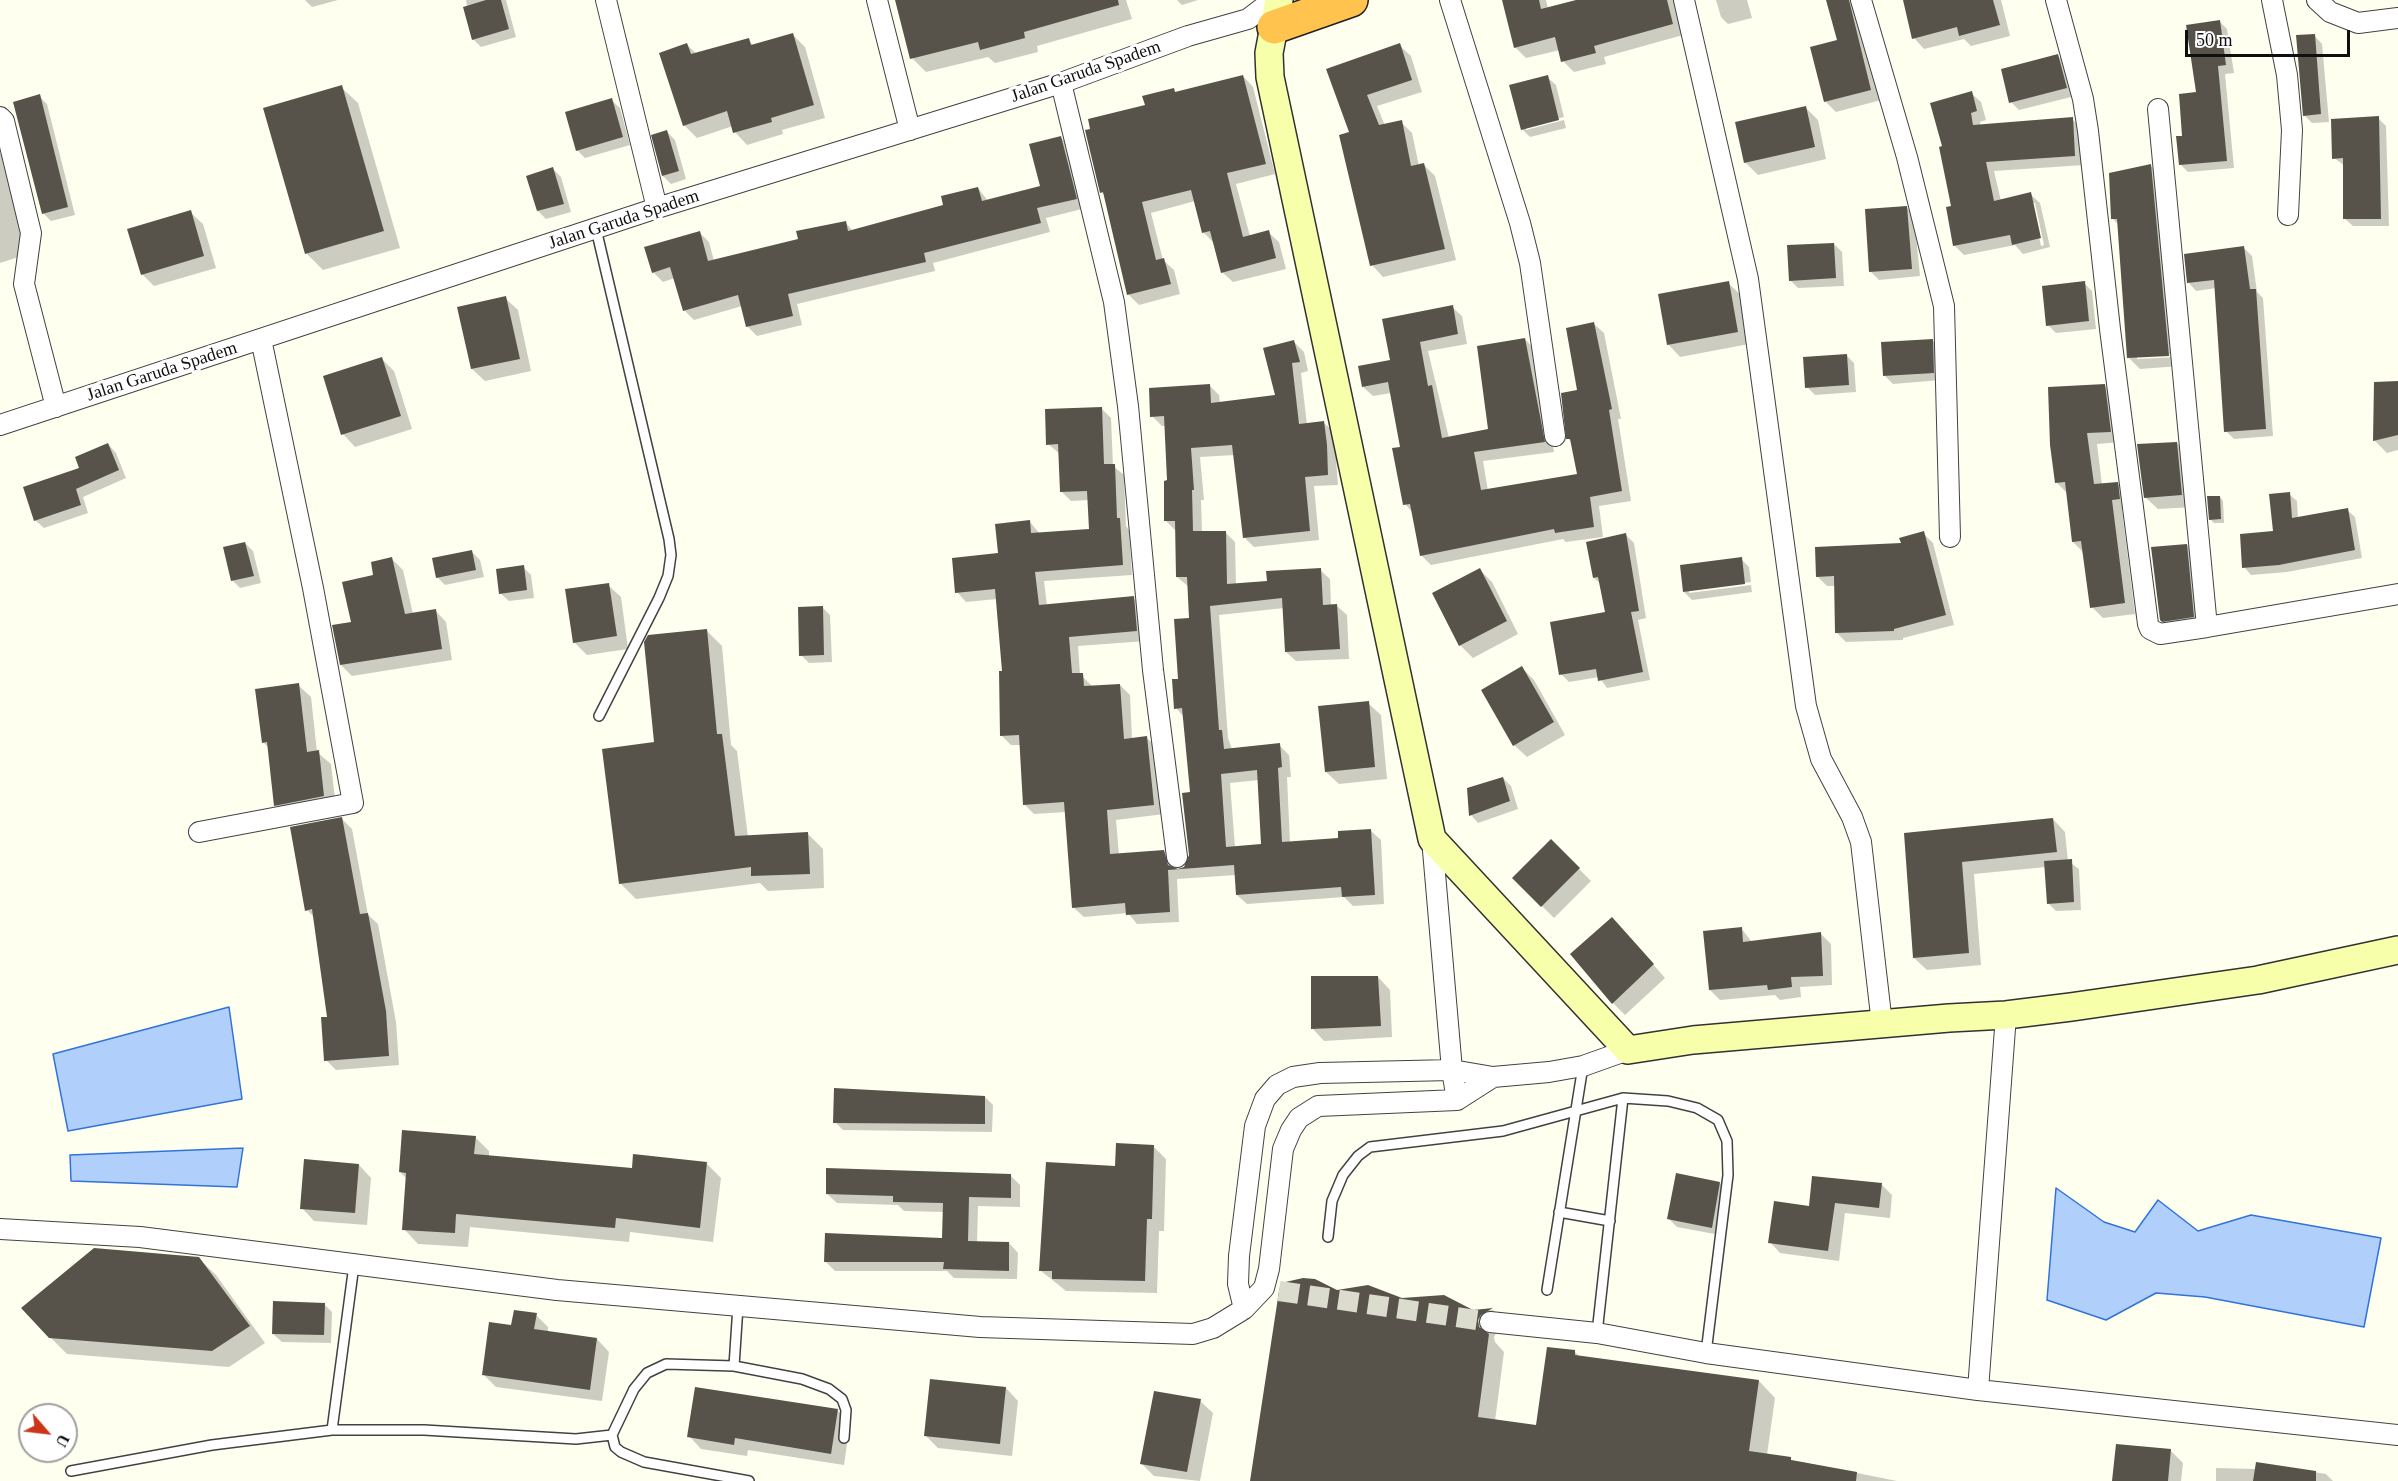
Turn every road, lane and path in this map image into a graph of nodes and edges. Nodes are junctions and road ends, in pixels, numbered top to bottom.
1 (606, 0) edge
2 (877, 0) edge
3 (1351, 0) edge
4 (1450, 0) edge
5 (1684, 0) edge
6 (1861, 0) edge
7 (2056, 0) edge
8 (2272, 0) edge
9 (2317, 0) edge
10 (1268, 12) edge
11 (2398, 18) edge
12 (1061, 83) junction
13 (2158, 109) dead end
14 (0, 117) edge
15 (910, 130) junction
16 (657, 208) junction
17 (2288, 215) dead end
18 (596, 229) junction
19 (261, 339) junction
20 (56, 407) junction
21 (0, 425) edge
22 (1555, 436) dead end
23 (1950, 537) dead end
24 (2398, 594) edge
25 (2207, 627) junction
26 (599, 716) dead end
27 (199, 832) dead end
28 (1432, 838) junction
29 (1177, 857) dead end
30 (2398, 950) edge
31 (2006, 1015) junction
32 (1882, 1024) junction
33 (1628, 1050) junction
34 (1583, 1066) junction
35 (1452, 1070) junction
36 (1493, 1077) junction
37 (1623, 1098) junction
38 (1457, 1100) junction
39 (1576, 1111) junction
40 (1560, 1212) junction
41 (1611, 1221) junction
42 (0, 1229) edge
43 (1328, 1237) dead end
44 (354, 1265) junction
45 (1238, 1284) junction
46 (1271, 1290) junction
47 (1547, 1290) dead end
48 (738, 1306) junction
49 (1244, 1309) junction
50 (1490, 1322) tunnel mouth
51 (1597, 1333) junction
52 (1706, 1353) junction
53 (734, 1366) junction
54 (1978, 1390) junction
55 (332, 1430) junction
56 (2398, 1435) edge
57 (612, 1436) junction
58 (844, 1438) dead end
59 (71, 1470) dead end
60 (694, 1477) edge
61 (749, 1481) edge

1 - 16 street
2 - 15 street
3 - 10 highway
4 - 22 street
5 - 32 street
6 - 23 street
7 - 25 street
8 - 17 street
9 - 11 street
10 - 12 street, Jalan Garuda Spadem
10 - 28 street
12 - 15 street, Jalan Garuda Spadem
12 - 29 street
13 - 25 street
14 - 20 street
15 - 16 street, Jalan Garuda Spadem
16 - 18 street, Jalan Garuda Spadem
18 - 19 street, Jalan Garuda Spadem
18 - 26 lane
19 - 20 street, Jalan Garuda Spadem
19 - 27 street
20 - 21 street, Jalan Garuda Spadem
24 - 25 street
28 - 33 street
28 - 35 street
30 - 31 street
31 - 32 street
31 - 54 street
32 - 33 street
33 - 34 street
34 - 36 street
34 - 39 lane
35 - 36 street
35 - 38 street
35 - 45 street
36 - 38 street
37 - 39 lane
37 - 41 lane
37 - 52 lane
38 - 46 street
39 - 40 lane
39 - 43 lane
40 - 41 lane
40 - 47 lane
41 - 51 lane
42 - 44 street
44 - 48 street
44 - 55 lane
45 - 46 street
45 - 49 street
46 - 49 street
48 - 49 street
48 - 53 lane
50 - 51 street
51 - 52 street
52 - 54 street
53 - 57 lane
53 - 58 lane
54 - 56 street
55 - 57 lane
55 - 59 lane
57 - 60 lane
60 - 61 lane

